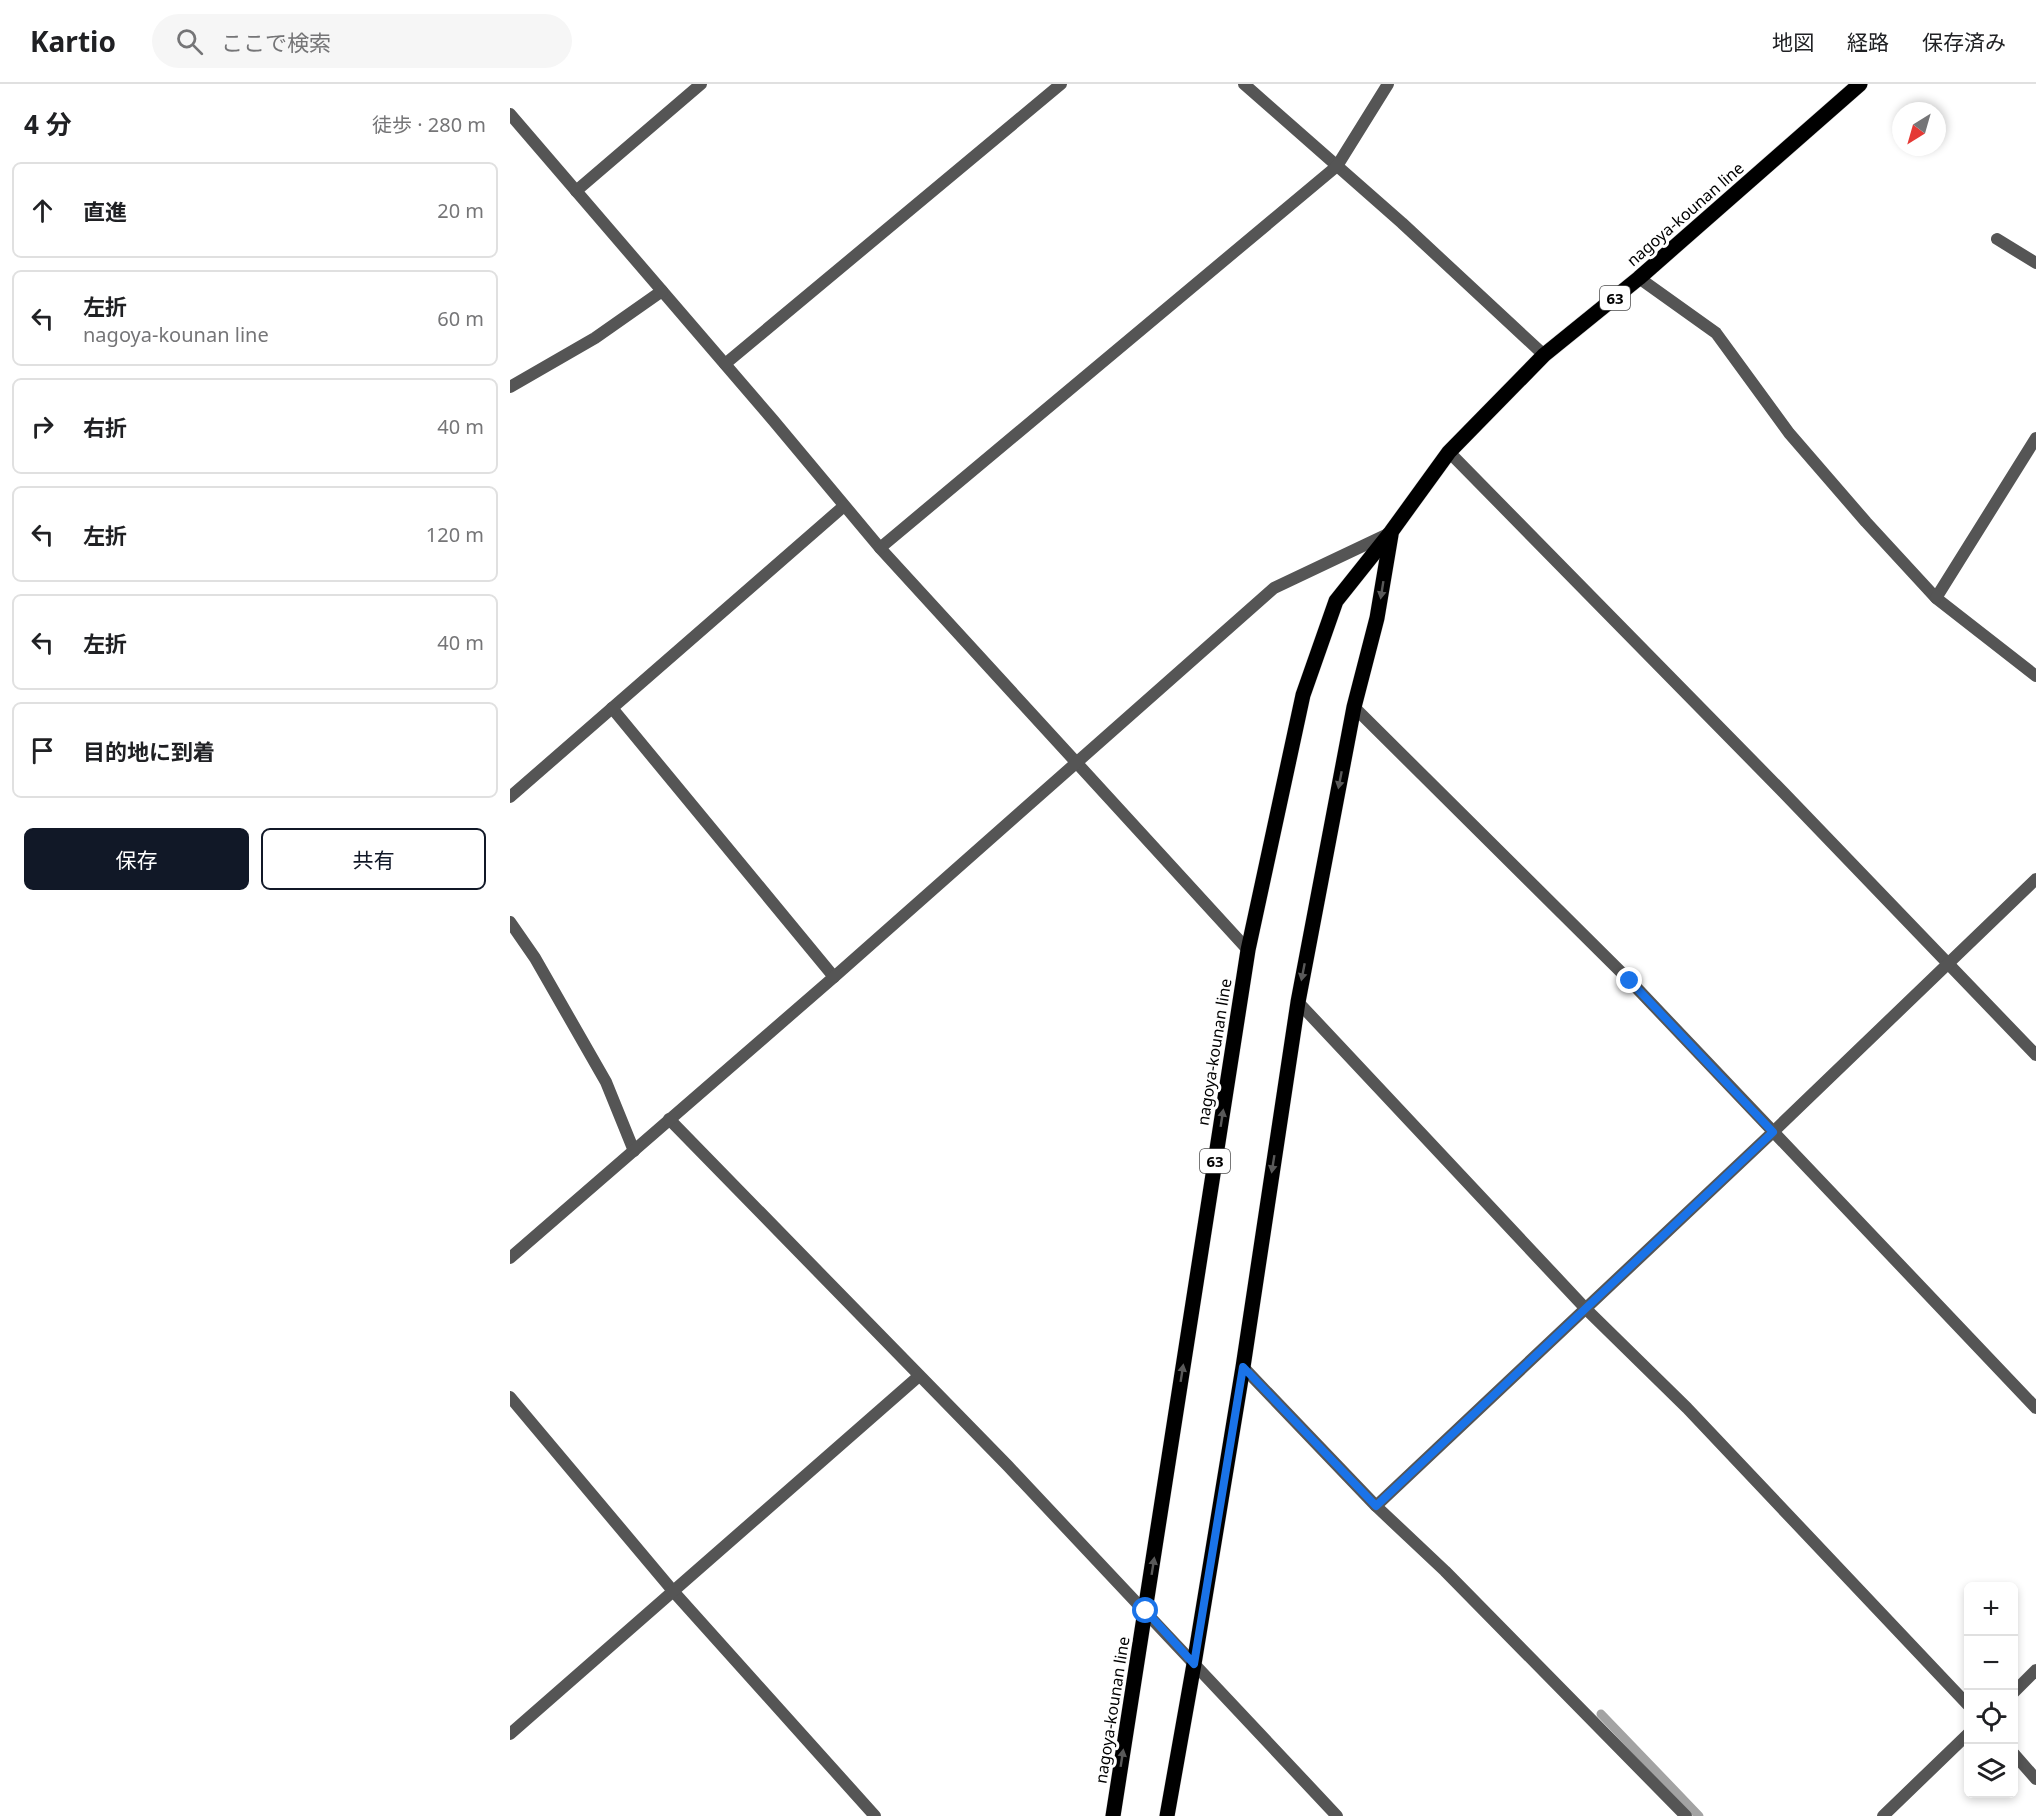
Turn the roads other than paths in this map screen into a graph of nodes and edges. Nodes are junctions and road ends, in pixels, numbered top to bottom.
1 (701, 84) edge
2 (1061, 84) edge
3 (1244, 84) edge
4 (1388, 84) edge
5 (1860, 84) edge
6 (510, 114) edge
7 (1337, 166) junction
8 (576, 191) junction
9 (1997, 239) dead end
10 (2036, 263) edge
11 (1639, 278) junction
12 (662, 291) junction
13 (1544, 355) junction
14 (725, 364) junction
15 (510, 387) edge
16 (2036, 438) edge
17 (1449, 452) junction
18 (844, 506) junction
19 (1391, 532) junction
20 (880, 548) junction
21 (1936, 598) junction
22 (2036, 676) edge
23 (1354, 706) junction
24 (612, 708) junction
25 (1076, 765) junction
26 (510, 797) edge
27 (2036, 879) edge
28 (510, 922) edge
29 (1248, 950) junction
30 (1949, 964) junction
31 (834, 977) junction
32 (1298, 1002) junction
33 (2036, 1055) edge
34 (669, 1119) junction
35 (1773, 1132) junction
36 (634, 1151) junction
37 (510, 1258) edge
38 (1586, 1309) junction
39 (1243, 1367) junction
40 (919, 1376) junction
41 (510, 1397) edge
42 (2036, 1408) edge
43 (1376, 1506) junction
44 (673, 1591) junction
45 (1146, 1611) junction
46 (1194, 1664) junction
47 (2036, 1670) edge
48 (2015, 1690) edge
49 (1964, 1701) edge
50 (510, 1734) edge
51 (1964, 1738) edge
52 (2018, 1759) edge
53 (2036, 1779) edge
54 (875, 1816) edge
55 (1113, 1816) edge
56 (1167, 1816) edge
57 (1337, 1816) edge
58 (1686, 1816) edge
59 (1883, 1816) edge

1 - 8 street
2 - 14 street
3 - 7 street
4 - 7 street
5 - 11 main road, nagoya-kounan line / 63
6 - 8 street
7 - 13 street
7 - 20 street
8 - 12 street
9 - 10 street
11 - 13 main road, nagoya-kounan line / 63
11 - 21 street
12 - 14 street
12 - 15 street
13 - 17 main road, nagoya-kounan line / 63
14 - 18 street
16 - 21 street
17 - 19 main road, nagoya-kounan line / 63
17 - 30 street
18 - 20 street
18 - 24 street
19 -> 23 main road, nagoya-kounan line / 63
19 - 25 street
19 - 29 main road, nagoya-kounan line / 63
20 - 25 street
21 - 22 street
23 -> 32 main road, nagoya-kounan line / 63
23 - 35 street
24 - 26 street
24 - 31 street
25 - 29 street
25 - 31 street
27 - 30 street
28 - 36 street
45 -> 29 main road, nagoya-kounan line / 63
30 - 33 street
30 - 35 street
31 - 34 street
32 - 38 street
32 -> 39 main road, nagoya-kounan line / 63
34 - 36 street
34 - 40 street
35 - 38 street
35 - 42 street
36 - 37 street
38 - 43 street
38 - 49 street
39 - 43 street
39 - 46 main road, nagoya-kounan line / 63
40 - 44 street
40 - 45 street
41 - 44 street
43 - 58 street
44 - 50 street
44 - 54 street
45 - 46 street
55 -> 45 main road, nagoya-kounan line / 63
46 - 56 main road, nagoya-kounan line / 63
46 - 57 street
47 - 48 street
51 - 59 street
52 - 53 street

